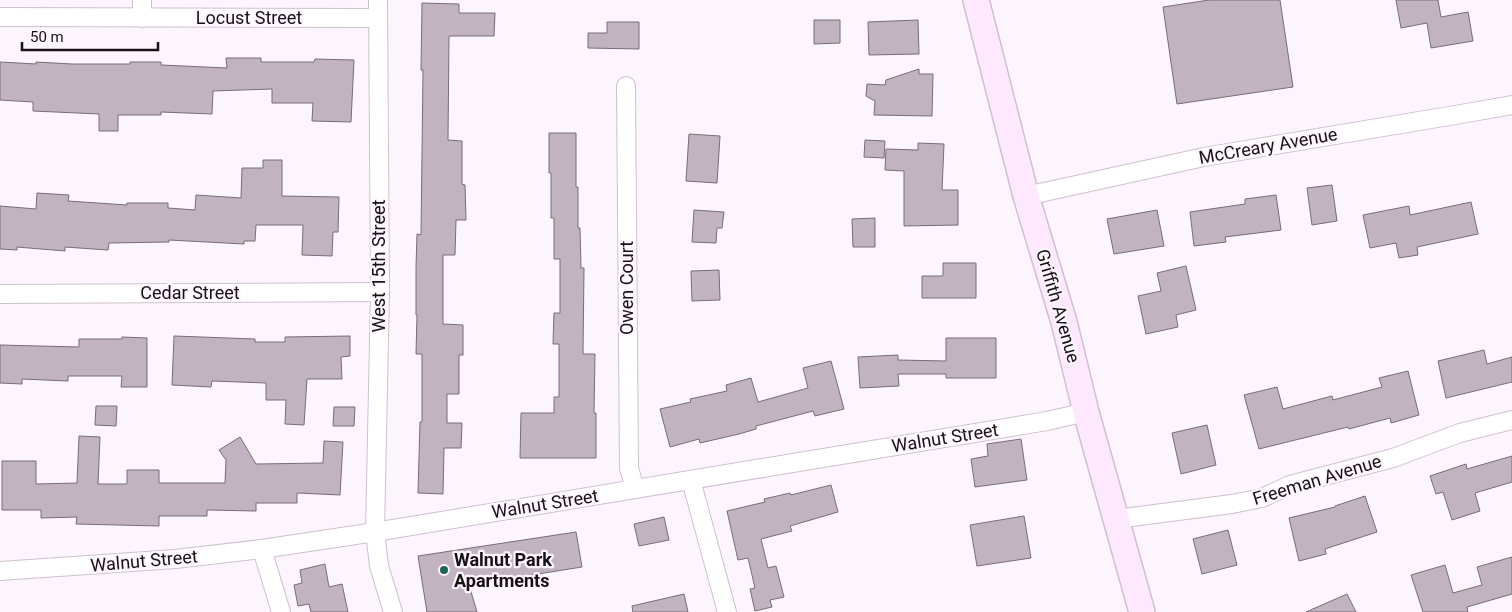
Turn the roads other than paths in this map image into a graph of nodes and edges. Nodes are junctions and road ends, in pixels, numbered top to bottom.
1 (142, 0) edge
2 (378, 0) edge
3 (976, 0) edge
4 (0, 18) edge
5 (142, 18) junction
6 (378, 18) junction
7 (626, 86) dead end
8 (1512, 105) edge
9 (1026, 196) junction
10 (380, 292) junction
11 (0, 294) edge
12 (1086, 412) junction
13 (1512, 420) edge
14 (690, 480) junction
15 (635, 489) junction
16 (1116, 519) junction
17 (375, 532) junction
18 (262, 549) junction
19 (0, 571) edge
20 (282, 612) edge
21 (393, 612) edge
22 (727, 612) edge
23 (1142, 612) edge

1 - 5 street
2 - 6 street, West 15th Street
3 - 9 street, Griffith Avenue
4 - 5 street, Locust Street
5 - 6 street, Locust Street
6 - 10 street, West 15th Street
7 - 15 street, Owen Court
8 - 9 street, McCreary Avenue
9 - 12 street, Griffith Avenue
10 - 11 street, Cedar Street
10 - 17 street, West 15th Street
12 - 14 street, Walnut Street
12 - 16 street, Griffith Avenue
13 - 16 street, Freeman Avenue
14 - 15 street, Walnut Street
14 - 22 street
15 - 17 street, Walnut Street
16 - 23 street, Griffith Avenue
17 - 18 street, Walnut Street
17 - 21 street, West 15th Street
18 - 19 street, Walnut Street
18 - 20 street

